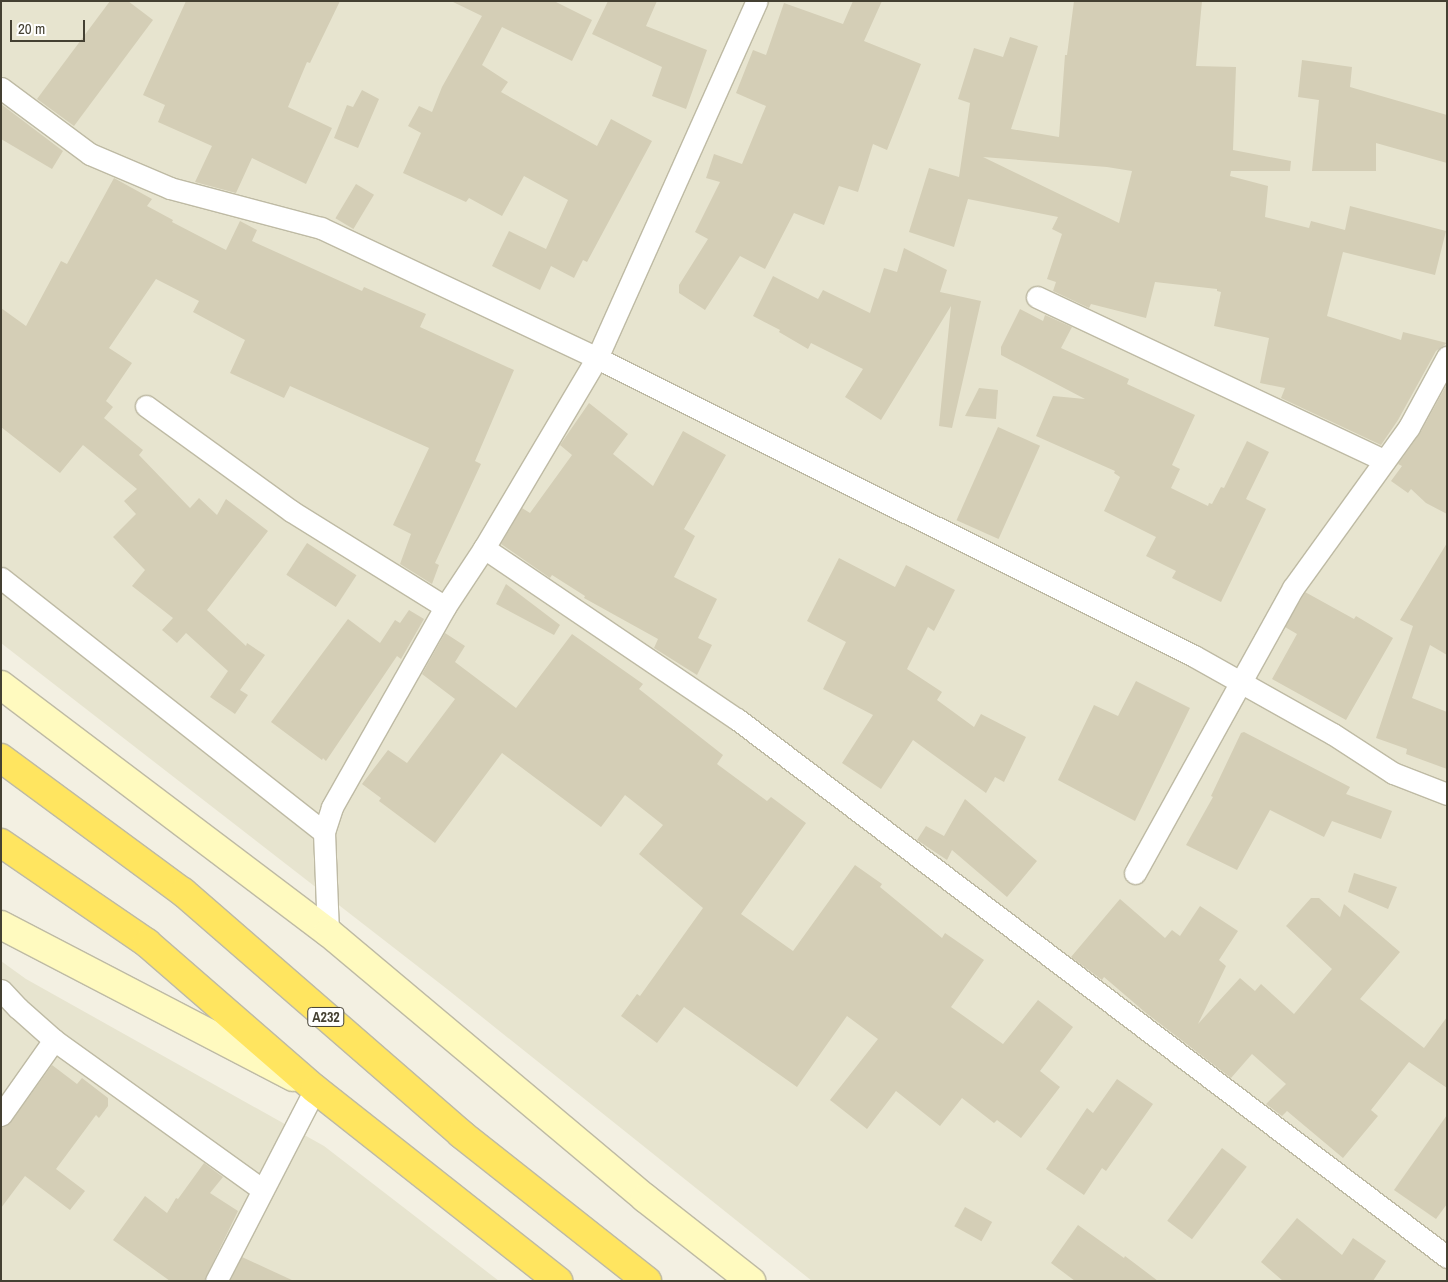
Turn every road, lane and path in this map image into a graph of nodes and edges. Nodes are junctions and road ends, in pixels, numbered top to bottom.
1 (757, 1) edge
2 (1, 88) edge
3 (1038, 297) dead end
4 (1447, 357) edge
5 (596, 358) junction
6 (146, 406) dead end
7 (1384, 460) junction
8 (484, 548) junction
9 (1, 578) edge
10 (445, 607) junction
11 (1240, 683) junction
12 (1, 685) edge
13 (1, 758) edge
14 (1447, 794) edge
15 (324, 832) junction
16 (1, 843) edge
17 (1135, 873) dead end
18 (2, 926) edge
19 (328, 932) junction
20 (1, 990) edge
21 (54, 1040) junction
22 (316, 1089) junction
23 (1, 1115) edge
24 (261, 1189) junction
25 (1447, 1257) edge
26 (216, 1281) edge
27 (558, 1281) edge
28 (648, 1281) edge
29 (751, 1281) edge

1 - 5 street
2 - 5 street
3 - 7 street
4 - 7 street
5 - 8 street
5 - 11 street
6 - 10 street
7 - 11 street
8 - 10 street
8 - 25 street
9 - 15 street
10 - 15 street
11 - 14 street
11 - 17 street
12 - 19 main road
13 - 28 highway, A232
15 - 19 street
16 - 22 highway
18 - 22 main road
19 - 29 main road
20 - 21 street
21 - 23 street
21 - 24 street
22 - 24 street
22 - 27 highway
24 - 26 street

